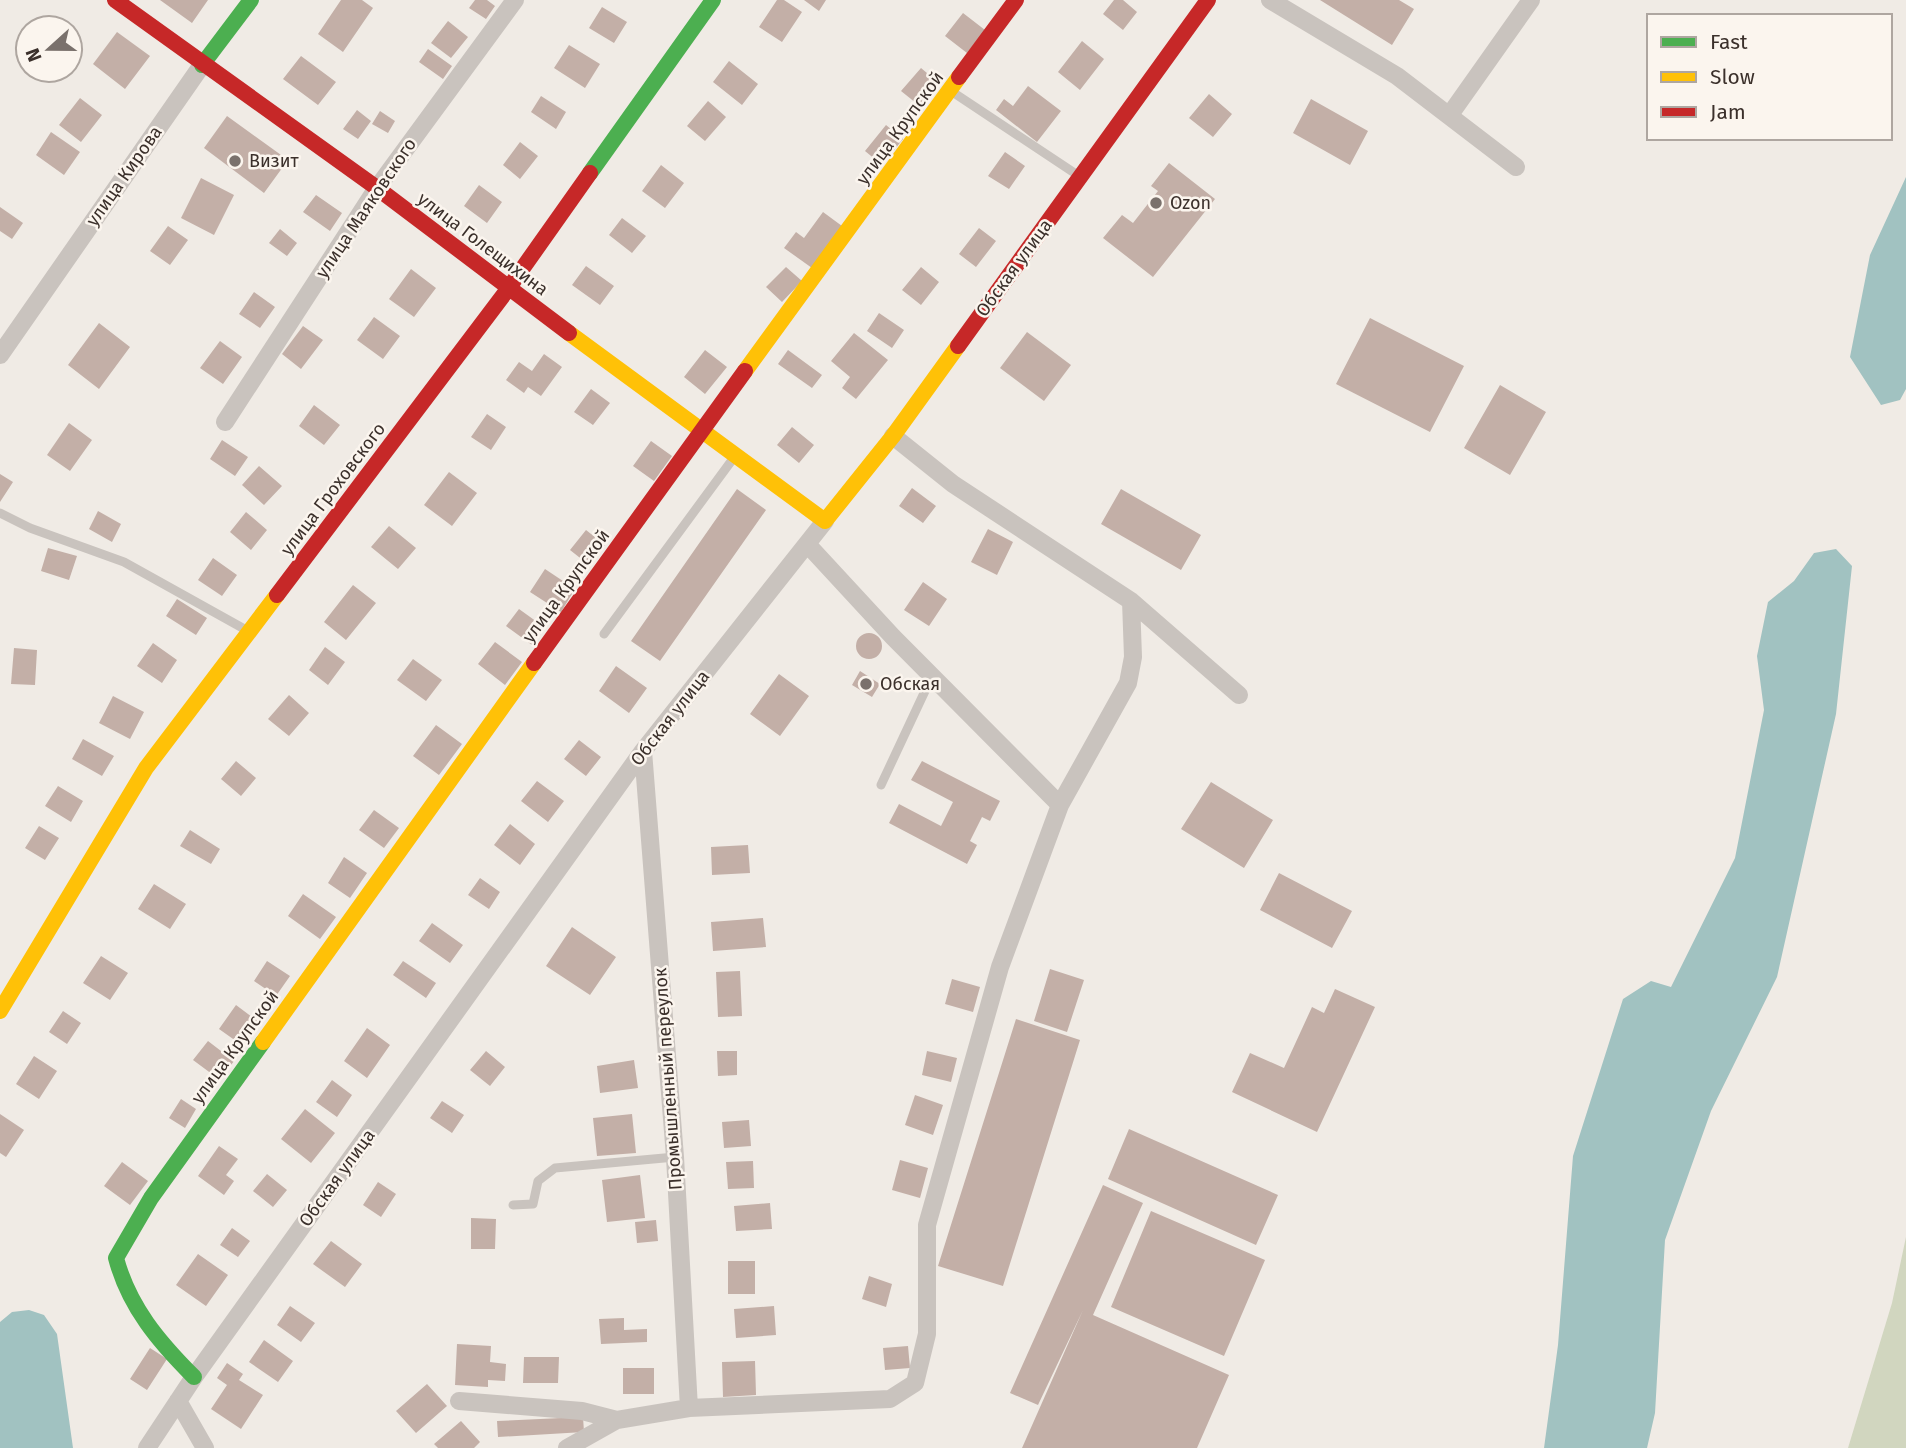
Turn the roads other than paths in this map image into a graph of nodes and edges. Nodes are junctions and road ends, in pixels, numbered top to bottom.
1 (115, 0) edge
2 (251, 0) edge
3 (515, 0) edge
4 (713, 0) edge
5 (1016, 0) edge
6 (1208, 0) edge
7 (1270, 0) edge
8 (1531, 0) edge
9 (202, 65) junction
10 (951, 91) junction
11 (1449, 116) junction
12 (1516, 167) dead end
13 (1080, 177) junction
14 (377, 188) junction
15 (508, 289) junction
16 (0, 355) edge
17 (225, 422) dead end
18 (702, 429) junction
19 (893, 436) junction
20 (736, 455) junction
21 (0, 513) edge
22 (825, 521) junction
23 (808, 545) junction
24 (1131, 601) junction
25 (249, 632) junction
26 (604, 634) dead end
27 (932, 674) junction
28 (1239, 695) dead end
29 (643, 751) junction
30 (881, 785) dead end
31 (1060, 804) junction
32 (0, 1011) edge
33 (674, 1157) junction
34 (513, 1205) dead end
35 (194, 1377) junction
36 (178, 1401) junction
37 (459, 1401) dead end
38 (689, 1408) junction
39 (617, 1420) junction
40 (147, 1448) edge
41 (205, 1448) edge
42 (567, 1448) edge

1 - 9 street, улица Голещихина
2 - 9 street, улица Кирова
3 - 14 street, улица Маяковского
4 - 15 street, улица Гроховского
5 - 10 street, улица Крупской
6 - 13 street, Обская улица
7 - 11 street
8 - 11 street
9 - 14 street, улица Голещихина
9 - 16 street, улица Кирова
10 - 13 lane
10 - 18 street, улица Крупской
11 - 12 street
13 - 19 street, Обская улица
14 - 15 street, улица Голещихина
14 - 17 street, улица Маяковского
15 - 18 street, улица Голещихина
15 - 25 street, улица Гроховского
18 - 20 street, улица Голещихина
18 - 35 street, улица Крупской
19 - 22 street, Обская улица
19 - 24 street
20 - 22 street, улица Голещихина
20 - 26 lane
21 - 25 lane
22 - 23 street, Обская улица
23 - 27 street
23 - 29 street, Обская улица
24 - 28 street
24 - 31 street
25 - 32 street, улица Гроховского
27 - 30 lane
27 - 31 street
29 - 33 street, Промышленный переулок
29 - 35 street, Обская улица
31 - 38 street
33 - 34 lane
33 - 38 street, Промышленный переулок
35 - 36 street, Обская улица
36 - 40 street, Обская улица
36 - 41 street
37 - 39 street
38 - 39 street
39 - 42 street

